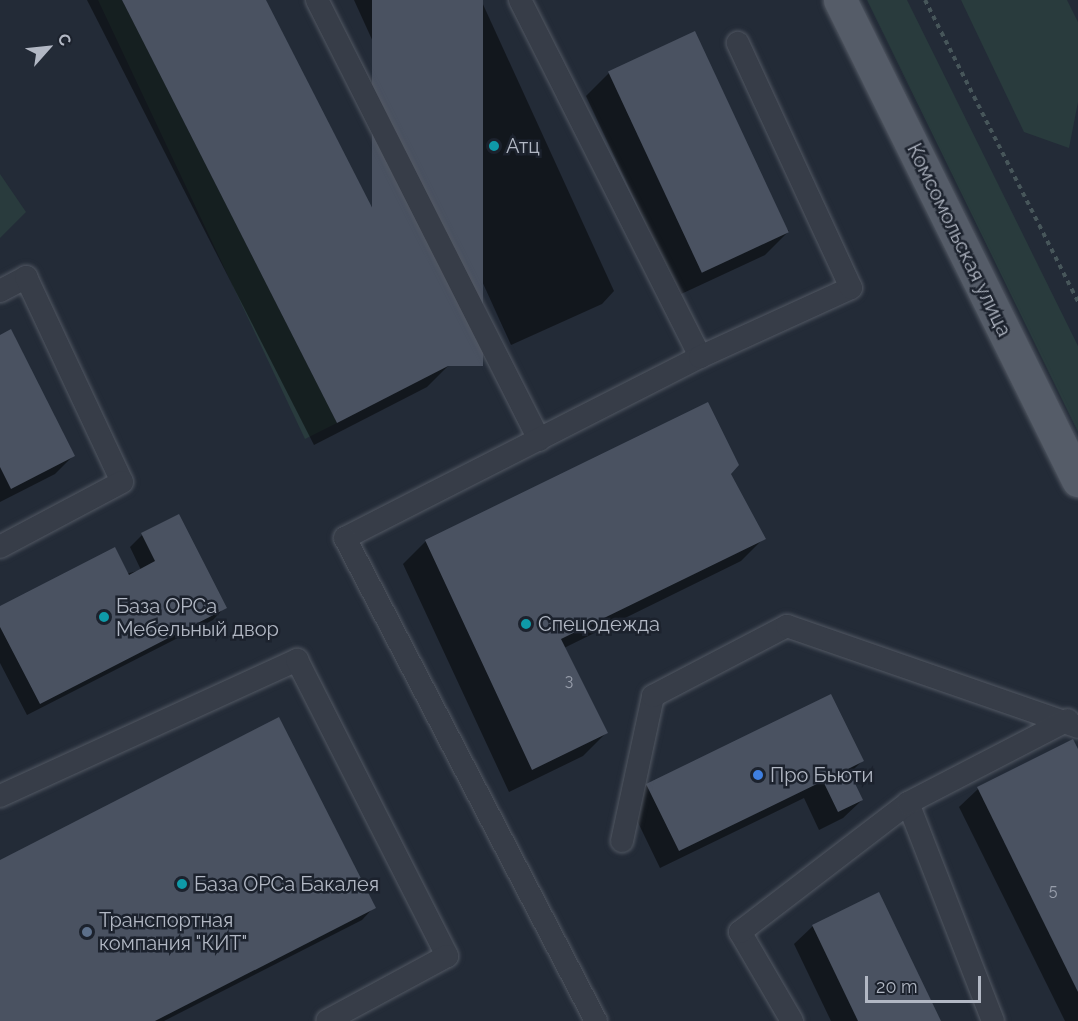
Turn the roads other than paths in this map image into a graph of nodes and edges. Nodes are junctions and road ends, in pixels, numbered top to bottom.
1 (317, 0) edge
2 (520, 0) edge
3 (840, 0) edge
4 (738, 43) dead end
5 (0, 291) edge
6 (700, 357) junction
7 (538, 440) junction
8 (1078, 480) edge
9 (0, 546) edge
10 (1073, 723) edge
11 (2, 788) edge
12 (908, 803) junction
13 (622, 841) dead end
14 (327, 1021) edge
15 (596, 1021) edge
16 (792, 1021) edge
17 (993, 1021) edge

1 - 7 lane
2 - 6 lane
3 - 8 main road, Комсомольская улица
4 - 6 lane
5 - 9 lane
6 - 7 lane
7 - 15 lane
10 - 12 lane
10 - 13 lane
11 - 14 lane
12 - 16 lane
12 - 17 lane

